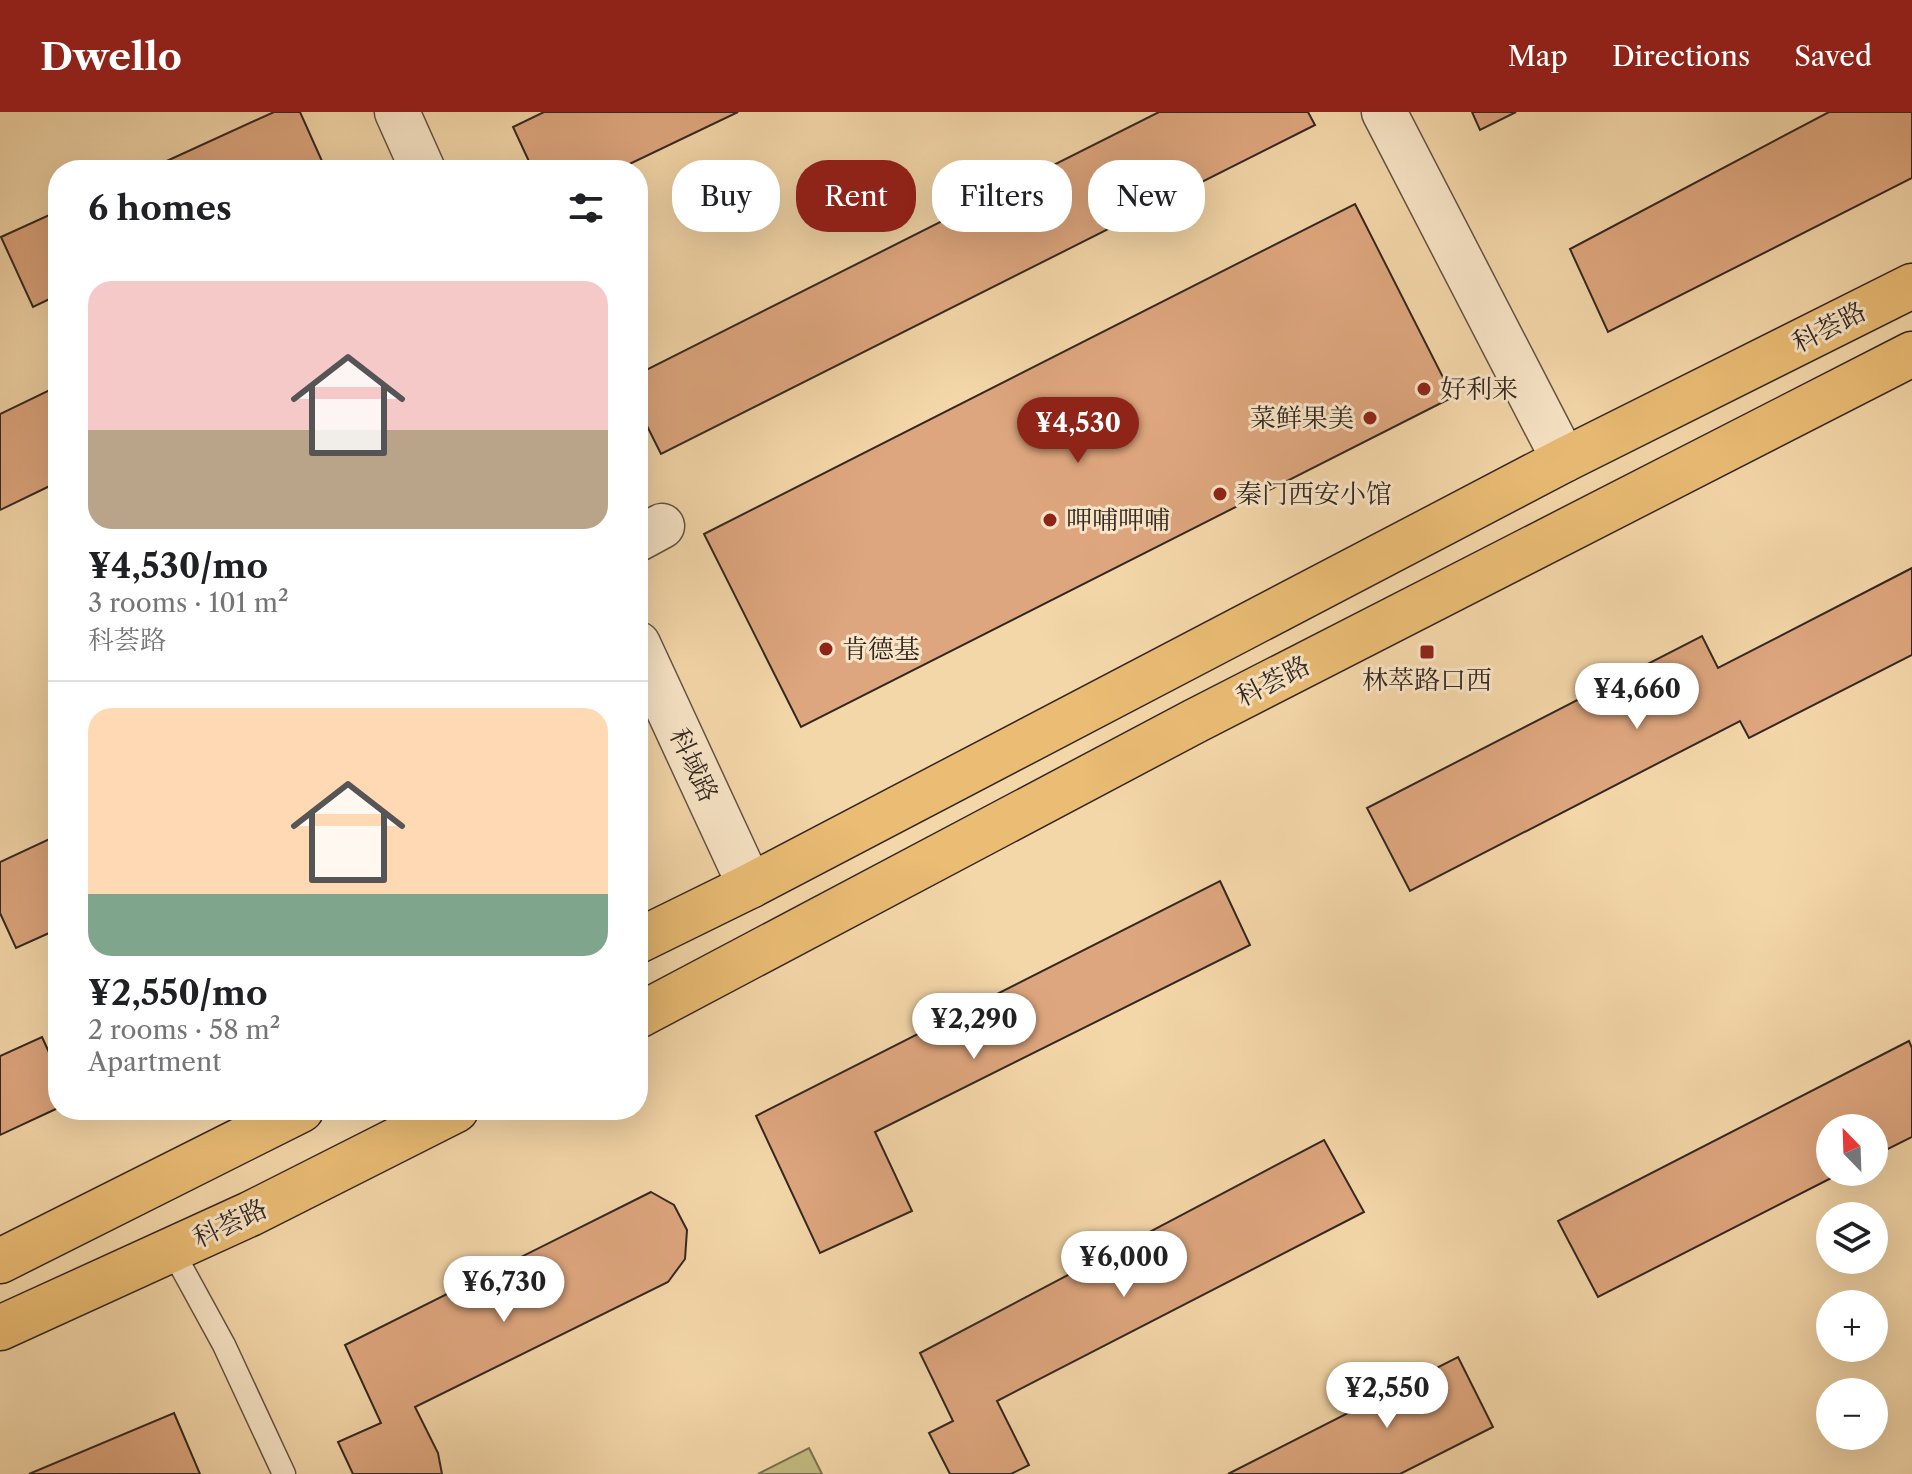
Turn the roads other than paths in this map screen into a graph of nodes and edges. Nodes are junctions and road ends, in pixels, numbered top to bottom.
1 (397, 112) edge
2 (1384, 112) edge
3 (419, 160) edge
4 (1912, 286) edge
5 (1912, 354) edge
6 (1564, 460) junction
7 (648, 666) edge
8 (750, 886) junction
9 (648, 936) edge
10 (648, 1011) edge
11 (281, 1120) edge
12 (436, 1120) edge
13 (172, 1250) junction
14 (0, 1261) edge
15 (0, 1328) edge
16 (284, 1474) edge

1 - 3 street
2 - 6 street
4 - 6 main road, 科荟路
5 - 10 main road, 科荟路
6 - 8 main road, 科荟路
7 - 8 street, 科域路
8 - 9 main road, 科荟路
11 - 14 main road
12 - 13 main road, 科荟路
13 - 15 main road, 科荟路
13 - 16 lane

